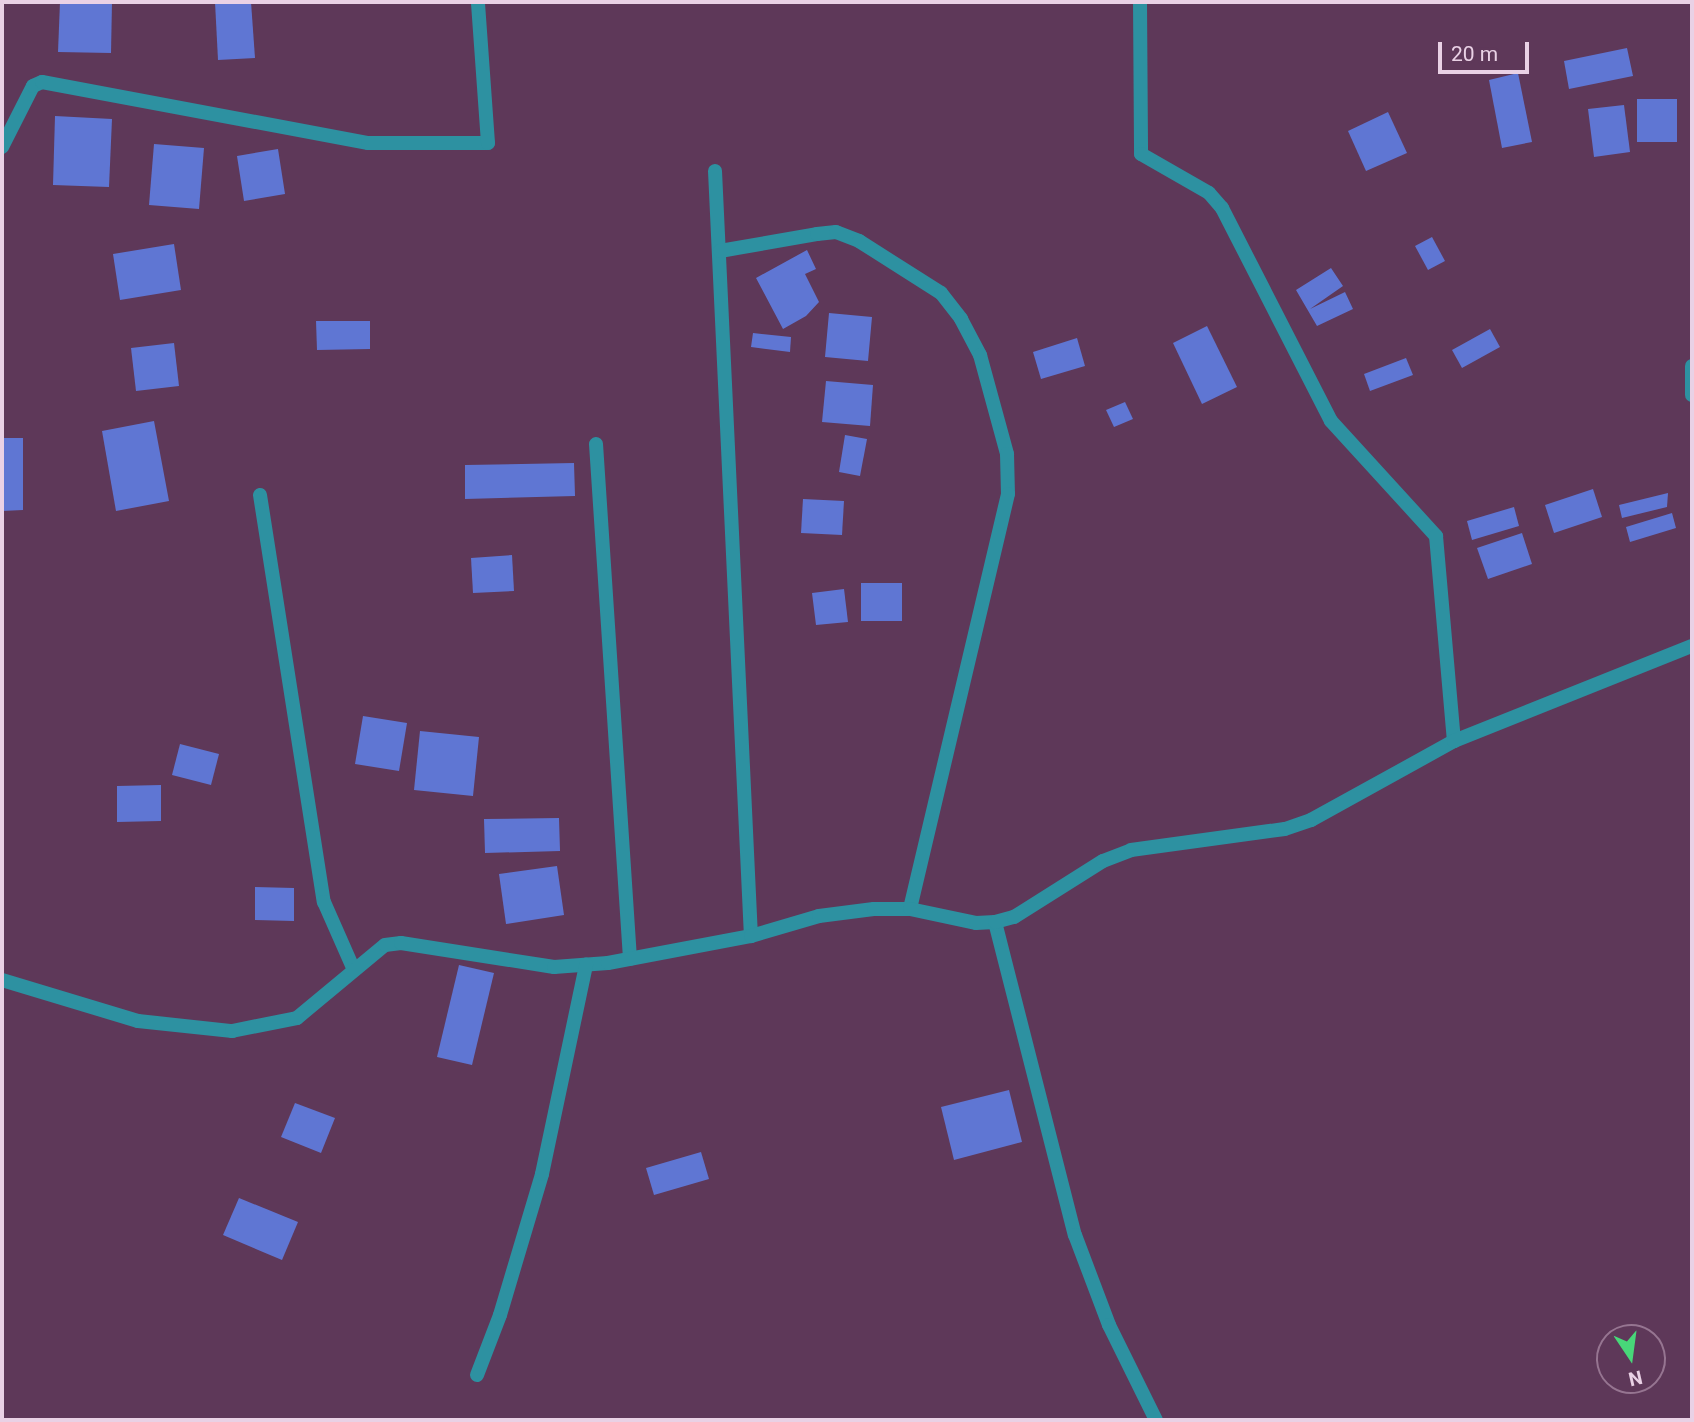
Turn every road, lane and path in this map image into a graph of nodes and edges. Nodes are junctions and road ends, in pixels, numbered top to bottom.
1 (478, 2) edge
2 (1140, 2) edge
3 (2, 147) edge
4 (715, 171) dead end
5 (720, 251) junction
6 (1692, 366) edge
7 (1692, 395) edge
8 (596, 444) dead end
9 (260, 495) dead end
10 (1692, 646) edge
11 (1454, 741) junction
12 (910, 909) junction
13 (995, 922) junction
14 (751, 936) junction
15 (630, 959) junction
16 (586, 965) junction
17 (354, 970) junction
18 (2, 980) edge
19 (477, 1375) dead end
20 (1156, 1420) edge

1 - 3 street
2 - 11 street
4 - 5 street
5 - 12 street
5 - 14 street
6 - 7 street
8 - 15 street
9 - 17 street
10 - 11 street
11 - 13 street
12 - 13 street
12 - 14 street
13 - 20 street
14 - 15 street
15 - 16 street
16 - 17 street
16 - 19 street
17 - 18 street

